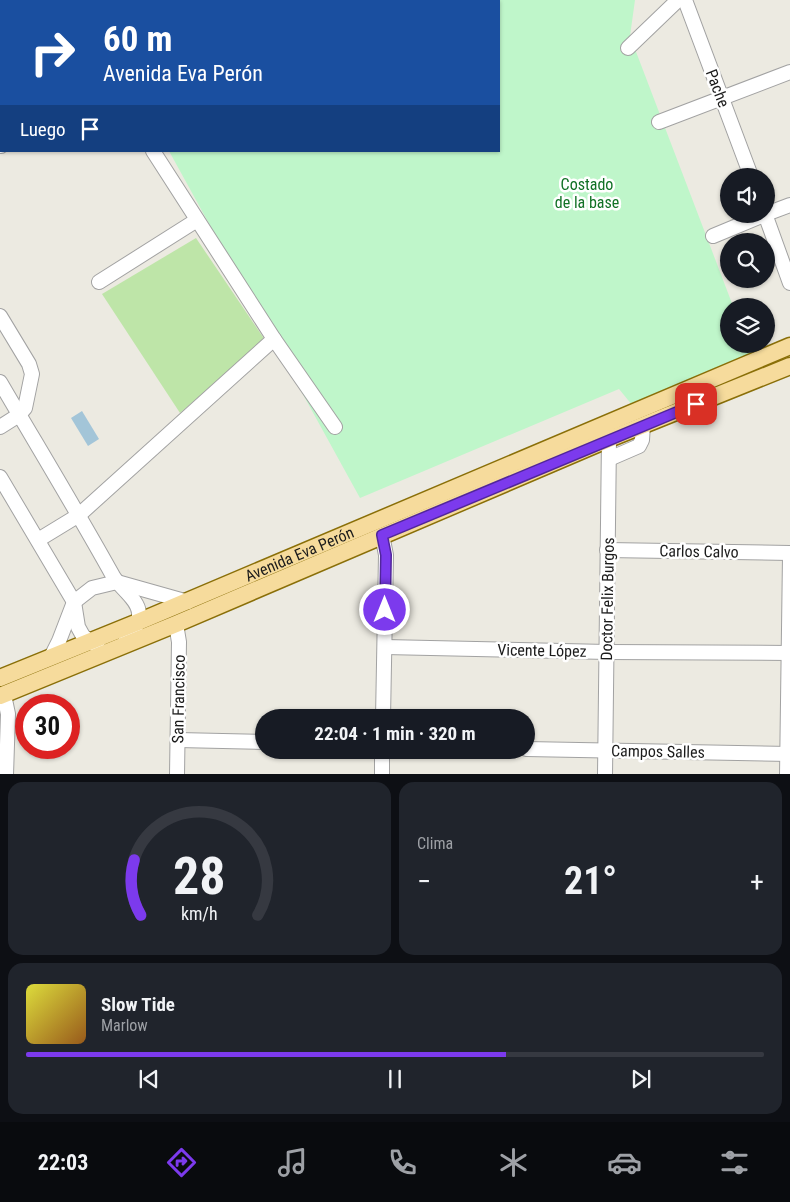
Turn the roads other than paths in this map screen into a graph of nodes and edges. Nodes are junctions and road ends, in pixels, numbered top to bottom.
1 (678, 0) edge
2 (685, 0) edge
3 (628, 48) dead end
4 (790, 72) edge
5 (722, 98) junction
6 (659, 122) dead end
7 (154, 152) edge
8 (748, 168) edge
9 (790, 205) edge
10 (775, 210) edge
11 (197, 220) junction
12 (744, 223) edge
13 (768, 223) edge
14 (713, 236) dead end
15 (99, 282) dead end
16 (790, 283) edge
17 (0, 316) edge
18 (274, 340) junction
19 (787, 348) edge
20 (789, 369) edge
21 (0, 382) edge
22 (19, 415) junction
23 (643, 425) junction
24 (335, 426) dead end
25 (0, 427) edge
26 (606, 432) junction
27 (609, 459) junction
28 (0, 477) edge
29 (79, 515) junction
30 (382, 535) junction
31 (38, 540) junction
32 (608, 550) junction
33 (790, 554) edge
34 (117, 582) junction
35 (74, 602) junction
36 (188, 602) junction
37 (138, 622) junction
38 (176, 624) junction
39 (90, 641) junction
40 (385, 647) junction
41 (115, 649) junction
42 (606, 652) junction
43 (789, 653) edge
44 (51, 657) junction
45 (0, 678) edge
46 (2, 696) edge
47 (383, 709) edge
48 (178, 740) junction
49 (255, 742) edge
50 (535, 749) edge
51 (605, 750) junction
52 (788, 754) edge
53 (382, 759) edge
54 (6, 774) edge
55 (177, 774) edge
56 (382, 774) edge
57 (605, 774) edge
58 (787, 774) edge

1 - 3 street
2 - 5 street, Pache
4 - 5 street
5 - 6 street
5 - 8 street, Pache
7 - 11 street
9 - 10 street
11 - 15 street
11 - 18 street
12 - 14 street
13 - 16 street
17 - 22 street
18 - 24 street
18 - 29 street
19 - 20 street
19 - 26 main road, Avenida Eva Perón
20 - 23 main road, Avenida Eva Perón
21 - 22 street
22 - 25 street
22 - 29 street
23 - 26 main road, Avenida Eva Perón
23 - 27 street
26 - 27 street, Doctor Felix Burgos
26 - 30 main road, Avenida Eva Perón
26 - 36 main road, Avenida Eva Perón
27 - 32 street, Doctor Felix Burgos
28 - 31 street
29 - 31 street
29 - 34 street
30 - 38 main road, Avenida Eva Perón
30 - 40 street
31 - 35 street
32 - 33 street, Carlos Calvo
32 - 42 street, Doctor Felix Burgos
33 - 43 street
34 - 35 street
34 - 36 street
34 - 37 street
35 - 39 street
35 - 44 street
36 - 37 main road, Avenida Eva Perón
37 - 39 main road, Avenida Eva Perón
37 - 41 street
38 - 41 main road, Avenida Eva Perón
38 - 48 street, San Francisco
39 - 41 street
39 - 44 main road, Avenida Eva Perón
40 - 42 street, Vicente López
40 - 47 street
41 - 46 main road, Avenida Eva Perón
42 - 43 street, Vicente López
42 - 51 street, Doctor Felix Burgos
43 - 52 street
44 - 45 main road, Avenida Eva Perón
46 - 54 street
48 - 49 street
48 - 55 street, San Francisco
50 - 51 street, Campos Salles
51 - 52 street, Campos Salles
51 - 57 street, Doctor Felix Burgos
52 - 58 street
53 - 56 street

